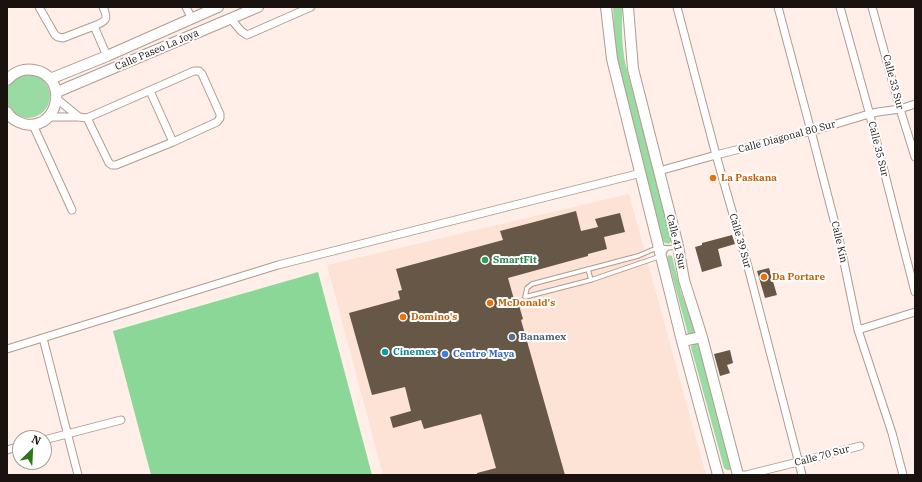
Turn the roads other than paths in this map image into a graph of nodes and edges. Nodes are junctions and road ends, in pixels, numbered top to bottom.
1 (39, 7) edge
2 (103, 7) edge
3 (186, 7) edge
4 (218, 7) edge
5 (258, 7) edge
6 (311, 7) edge
7 (606, 7) edge
8 (628, 7) edge
9 (677, 7) edge
10 (778, 7) edge
11 (840, 7) edge
12 (872, 7) edge
13 (206, 9) edge
14 (192, 19) junction
15 (231, 19) junction
16 (94, 26) junction
17 (107, 56) junction
18 (8, 77) edge
19 (50, 79) junction
20 (150, 91) junction
21 (57, 96) junction
22 (915, 104) edge
23 (900, 109) junction
24 (869, 114) junction
25 (8, 115) edge
26 (48, 117) junction
27 (79, 117) junction
28 (87, 118) junction
29 (33, 125) junction
30 (811, 131) junction
31 (173, 142) junction
32 (716, 155) junction
33 (915, 157) edge
34 (659, 171) junction
35 (641, 173) junction
36 (72, 210) dead end
37 (678, 246) junction
38 (662, 250) junction
39 (588, 269) junction
40 (591, 280) junction
41 (915, 292) edge
42 (915, 312) edge
43 (858, 330) junction
44 (702, 337) junction
45 (43, 338) junction
46 (682, 341) junction
47 (7, 349) edge
48 (121, 420) dead end
49 (68, 434) junction
50 (52, 438) edge
51 (860, 446) dead end
52 (798, 462) junction
53 (78, 475) edge
54 (718, 475) edge
55 (738, 475) edge
56 (802, 475) edge
57 (903, 475) edge

1 - 16 street
2 - 16 street
3 - 14 street
4 - 13 main road, Calle Paseo La Joya
5 - 15 main road, Calle Paseo La Joya
6 - 15 street
7 - 35 main road, Calle 41 Sur
8 - 34 main road, Calle 41 Sur
9 - 32 street, Calle 39 Sur
10 - 30 street, Calle Kin
11 - 24 street, Calle 35 Sur
12 - 23 street, Calle 33 Sur
13 - 14 main road, Calle Paseo La Joya
14 - 17 main road, Calle Paseo La Joya
15 - 21 main road, Calle Paseo La Joya
16 - 17 street
17 - 19 main road, Calle Paseo La Joya
18 - 19 main road
19 - 21 main road
20 - 28 street
20 - 31 street
20 - 31 street
21 - 26 main road
21 - 27 street
22 - 23 street, Calle Diagonal 80 Sur
23 - 24 street, Calle Diagonal 80 Sur
23 - 33 street, Calle 33 Sur
24 - 30 street, Calle Diagonal 80 Sur
24 - 41 street, Calle 35 Sur
25 - 29 main road
26 - 27 street
26 - 29 main road
27 - 28 street
28 - 31 street
29 - 36 street
30 - 32 street, Calle Diagonal 80 Sur
30 - 43 street, Calle Kin
32 - 34 street, Calle Diagonal 80 Sur
32 - 52 street, Calle 39 Sur
34 - 37 main road, Calle 41 Sur
35 - 38 main road, Calle 41 Sur
35 - 45 street
37 - 38 lane
37 - 44 main road, Calle 41 Sur
38 - 39 lane
38 - 40 lane
38 - 46 main road, Calle 41 Sur
39 - 40 lane
39 - 40 lane
42 - 43 street
43 - 57 street, Calle Kin
44 - 46 main road
44 - 55 main road, Calle 41 Sur
45 - 47 street
45 - 49 street
46 - 54 main road, Calle 41 Sur
48 - 49 street
49 - 50 street
49 - 53 street
51 - 52 street, Calle 70 Sur
52 - 55 street, Calle 70 Sur
52 - 56 street, Calle 39 Sur

